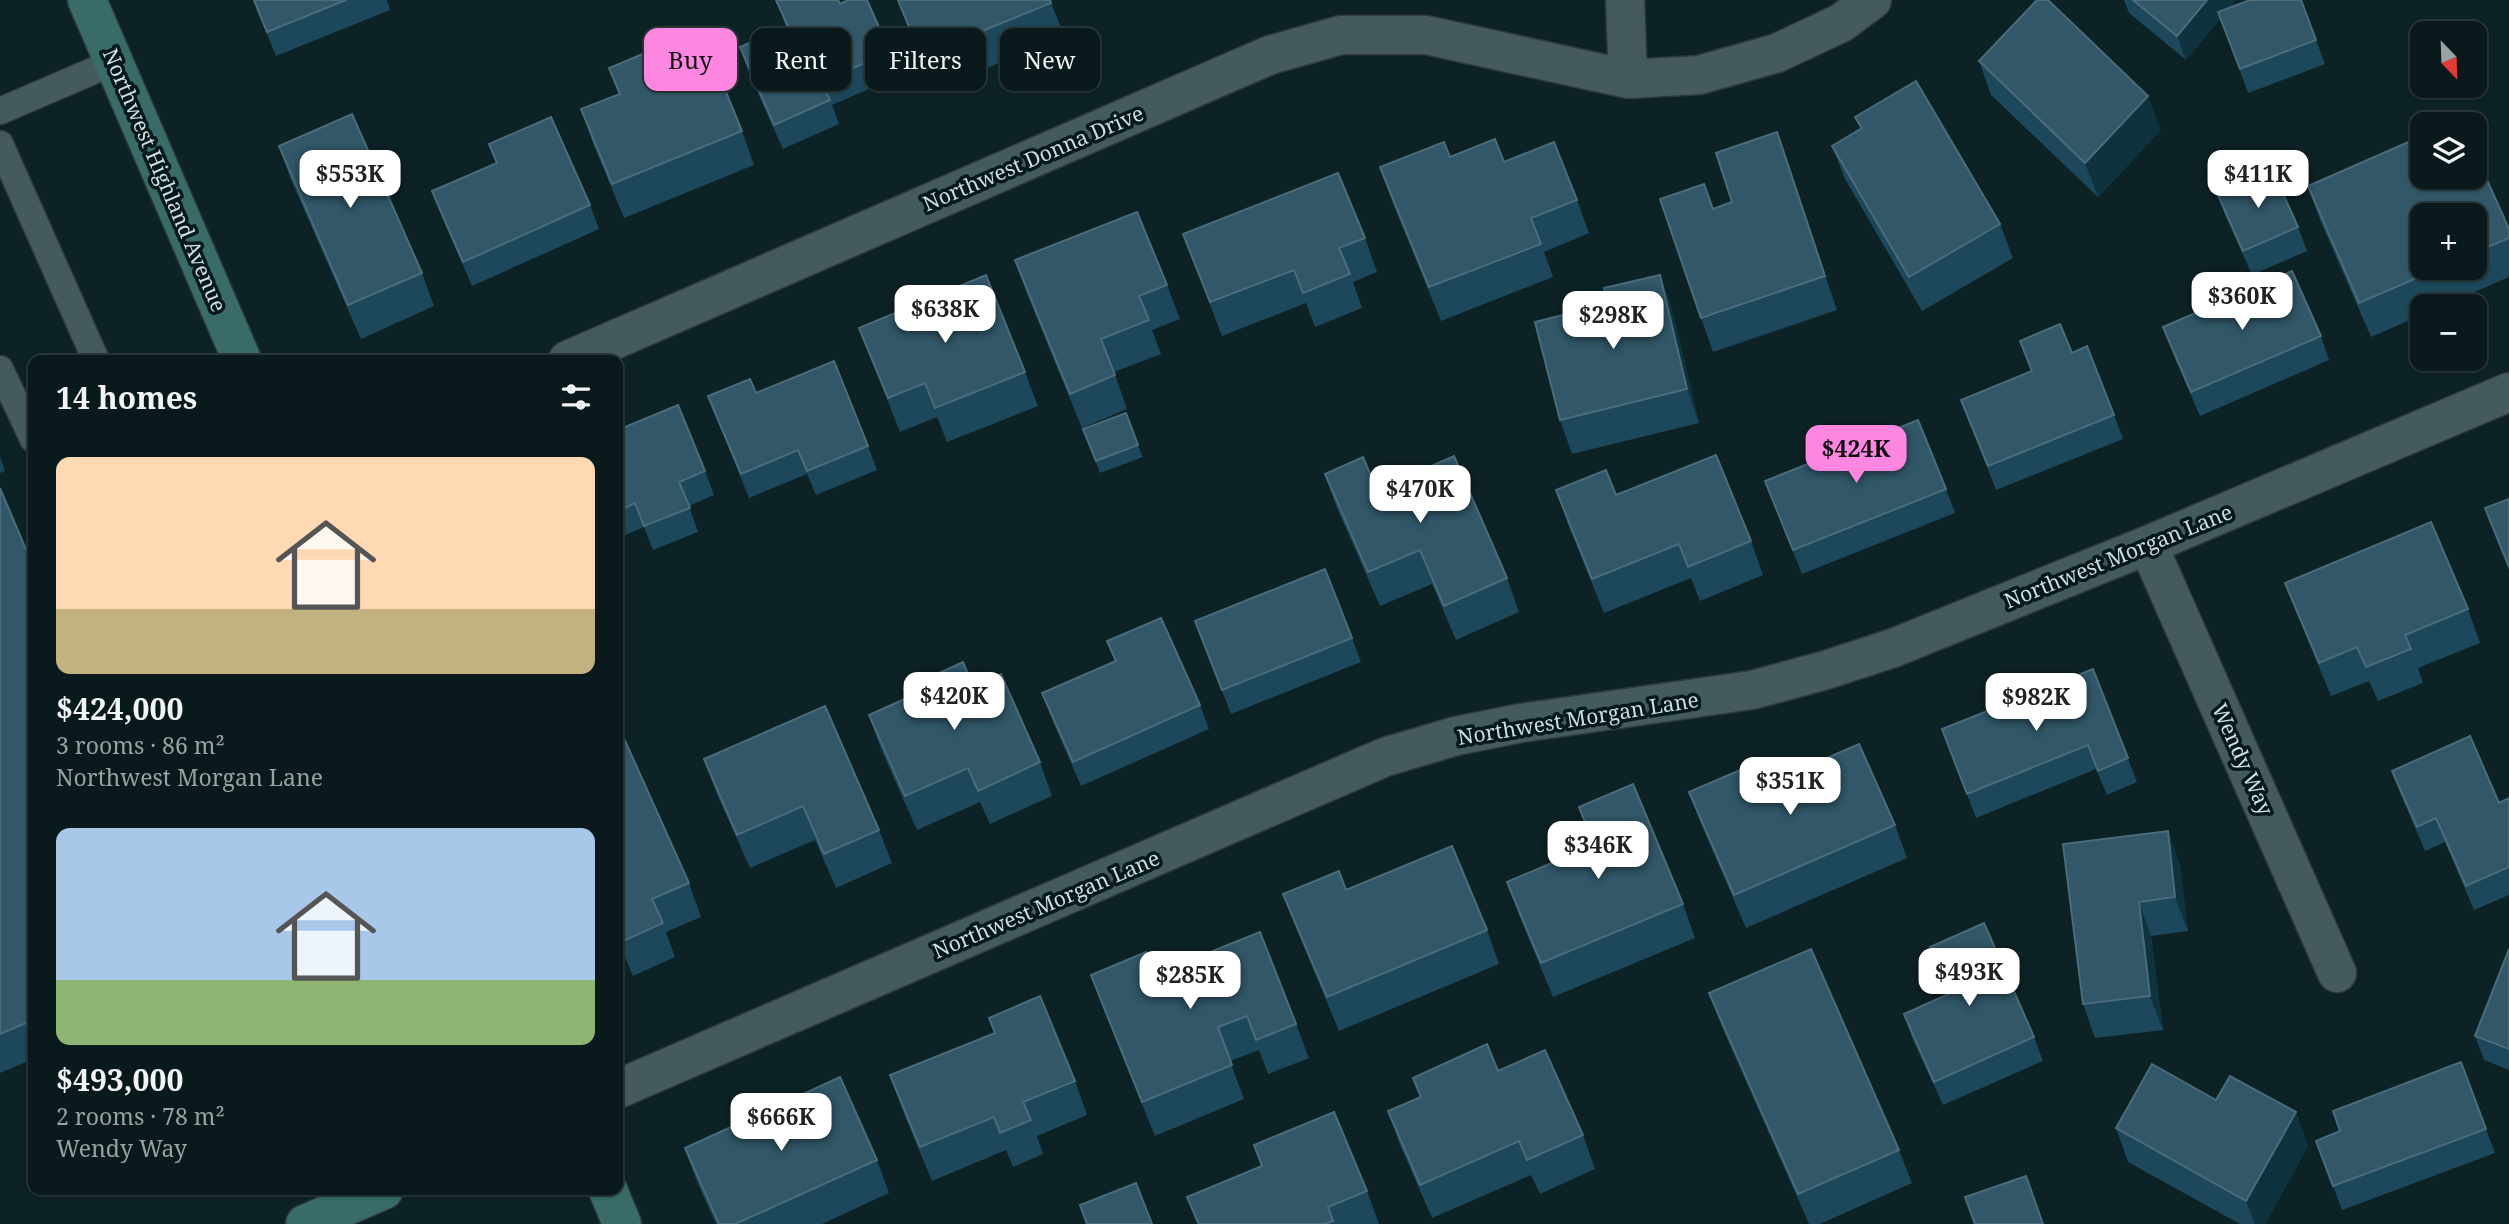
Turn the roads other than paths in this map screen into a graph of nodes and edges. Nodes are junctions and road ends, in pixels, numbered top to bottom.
1 (87, 0) edge
2 (1625, 0) edge
3 (1872, 0) edge
4 (114, 62) junction
5 (1628, 79) junction
6 (0, 111) edge
7 (0, 144) edge
8 (94, 355) edge
9 (240, 355) edge
10 (580, 355) edge
11 (0, 369) edge
12 (2509, 392) edge
13 (28, 428) edge
14 (2148, 545) junction
15 (2337, 973) dead end
16 (623, 1087) edge
17 (372, 1195) edge
18 (610, 1195) edge
19 (304, 1224) edge
20 (622, 1224) edge

1 - 4 main road, Northwest Highland Avenue
2 - 5 street
3 - 5 street, Northwest Donna Drive
4 - 6 lane
4 - 9 main road, Northwest Highland Avenue
5 - 10 street, Northwest Donna Drive
7 - 8 lane
11 - 13 lane
12 - 14 street, Northwest Morgan Lane
14 - 15 street, Wendy Way
14 - 16 street, Northwest Morgan Lane
17 - 19 main road
18 - 20 main road

